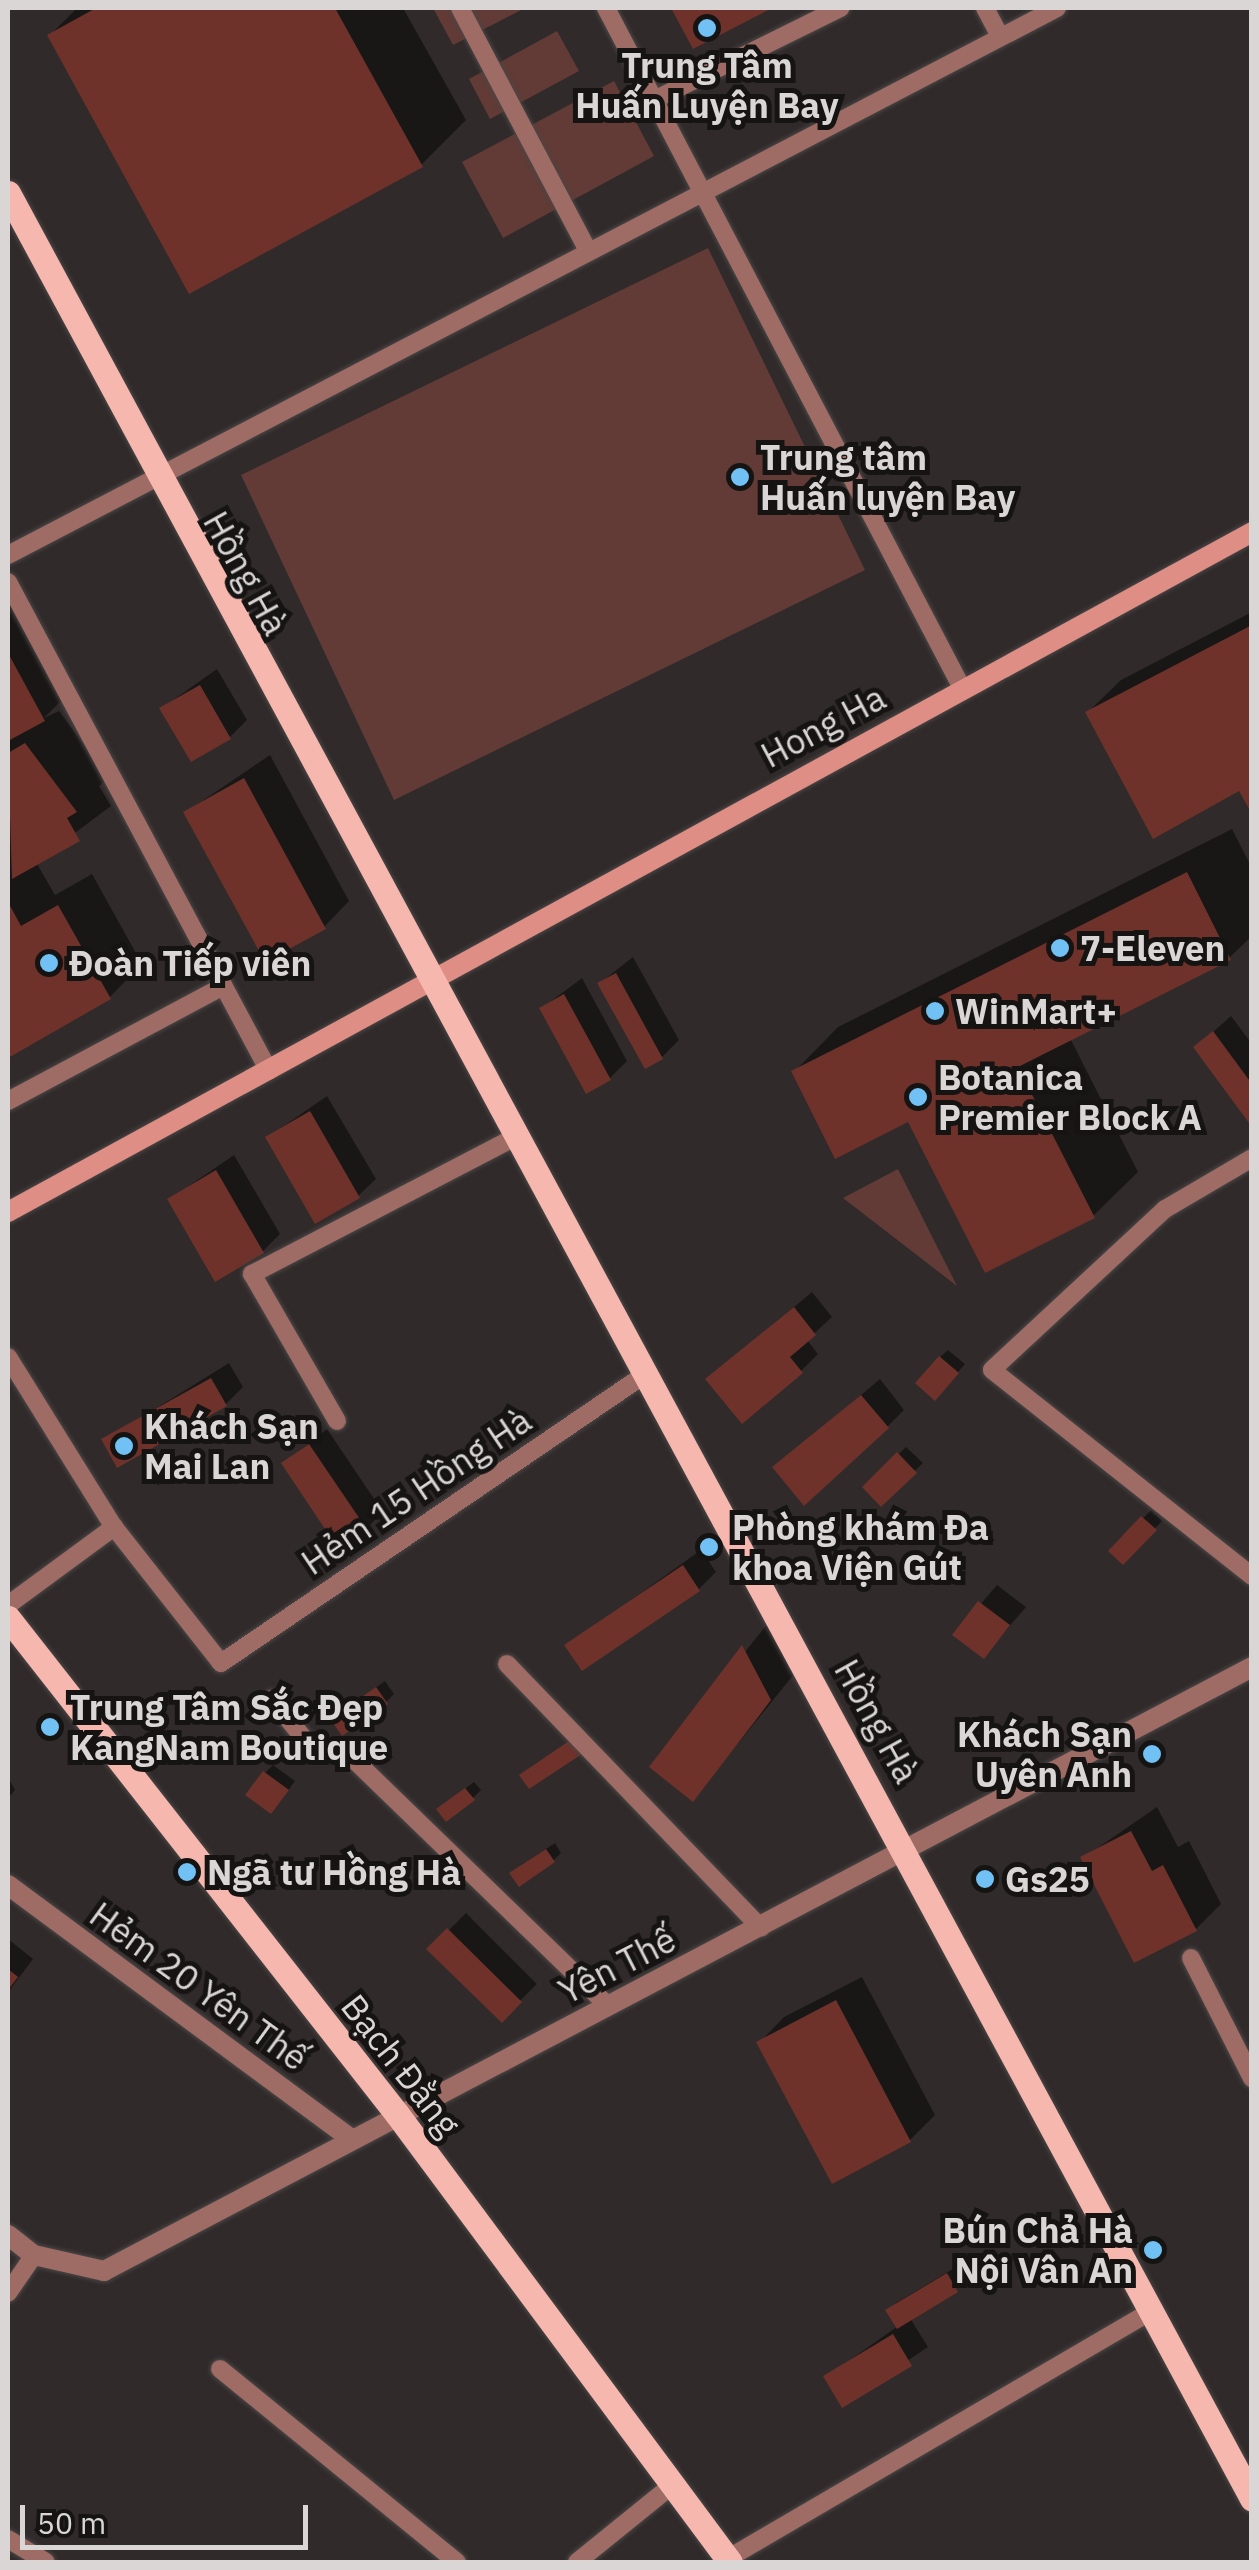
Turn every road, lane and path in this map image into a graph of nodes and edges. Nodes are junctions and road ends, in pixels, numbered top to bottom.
1 (460, 8) edge
2 (606, 8) edge
3 (840, 8) edge
4 (985, 8) edge
5 (1057, 8) edge
6 (1000, 36) junction
7 (654, 100) junction
8 (701, 189) junction
9 (8, 193) edge
10 (587, 249) junction
11 (154, 478) junction
12 (1252, 532) edge
13 (8, 554) edge
14 (8, 582) edge
15 (962, 688) junction
16 (429, 983) junction
17 (223, 986) junction
18 (269, 1071) junction
19 (8, 1100) edge
20 (515, 1137) junction
21 (1252, 1158) edge
22 (8, 1212) edge
23 (8, 1357) edge
24 (647, 1372) junction
25 (336, 1421) dead end
26 (114, 1527) junction
27 (1252, 1576) edge
28 (8, 1604) edge
29 (8, 1618) edge
30 (506, 1664) dead end
31 (1252, 1667) edge
32 (272, 1699) dead end
33 (908, 1853) junction
34 (8, 1885) edge
35 (761, 1928) junction
36 (1191, 1958) dead end
37 (608, 2006) junction
38 (1252, 2078) edge
39 (397, 2114) junction
40 (352, 2139) junction
41 (8, 2234) edge
42 (34, 2255) junction
43 (8, 2293) edge
44 (1150, 2312) junction
45 (220, 2368) dead end
46 (670, 2487) junction
47 (1252, 2499) edge
48 (8, 2539) edge
49 (728, 2561) edge
50 (46, 2562) edge
51 (457, 2562) edge
52 (578, 2562) edge

1 - 10 lane
2 - 7 lane
3 - 7 lane
4 - 6 lane
5 - 6 lane
6 - 8 lane
7 - 8 lane
8 - 10 lane
8 - 15 lane
9 - 11 main road, Hồng Hà
10 - 11 lane
11 - 13 lane
11 - 16 main road, Hồng Hà
12 - 15 street, Hong Ha
14 - 17 lane
15 - 16 street, Hong Ha
16 - 18 street
16 - 20 main road, Hồng Hà
17 - 18 lane
17 - 19 lane
18 - 22 street
20 - 24 main road, Hồng Hà
20 - 25 lane
21 - 27 lane
23 - 26 lane
24 - 26 lane, Hẻm 15 Hồng Hà
24 - 33 main road, Hồng Hà
26 - 28 lane
29 - 39 main road, Bạch Đằng
30 - 35 lane
31 - 33 street, Yên Thế
32 - 37 lane
33 - 35 street, Yên Thế
33 - 44 main road, Hồng Hà
34 - 40 street, Hẻm 20 Yên Thế
35 - 37 street, Yên Thế
36 - 38 lane
37 - 39 street, Yên Thế
39 - 40 street, Yên Thế
39 - 46 main road, Bạch Đằng
40 - 42 street, Yên Thế
41 - 42 street, Yên Thế
42 - 43 lane
44 - 47 main road, Hồng Hà
44 - 49 lane
45 - 51 lane
46 - 49 main road, Bạch Đằng
46 - 52 lane
48 - 50 lane

